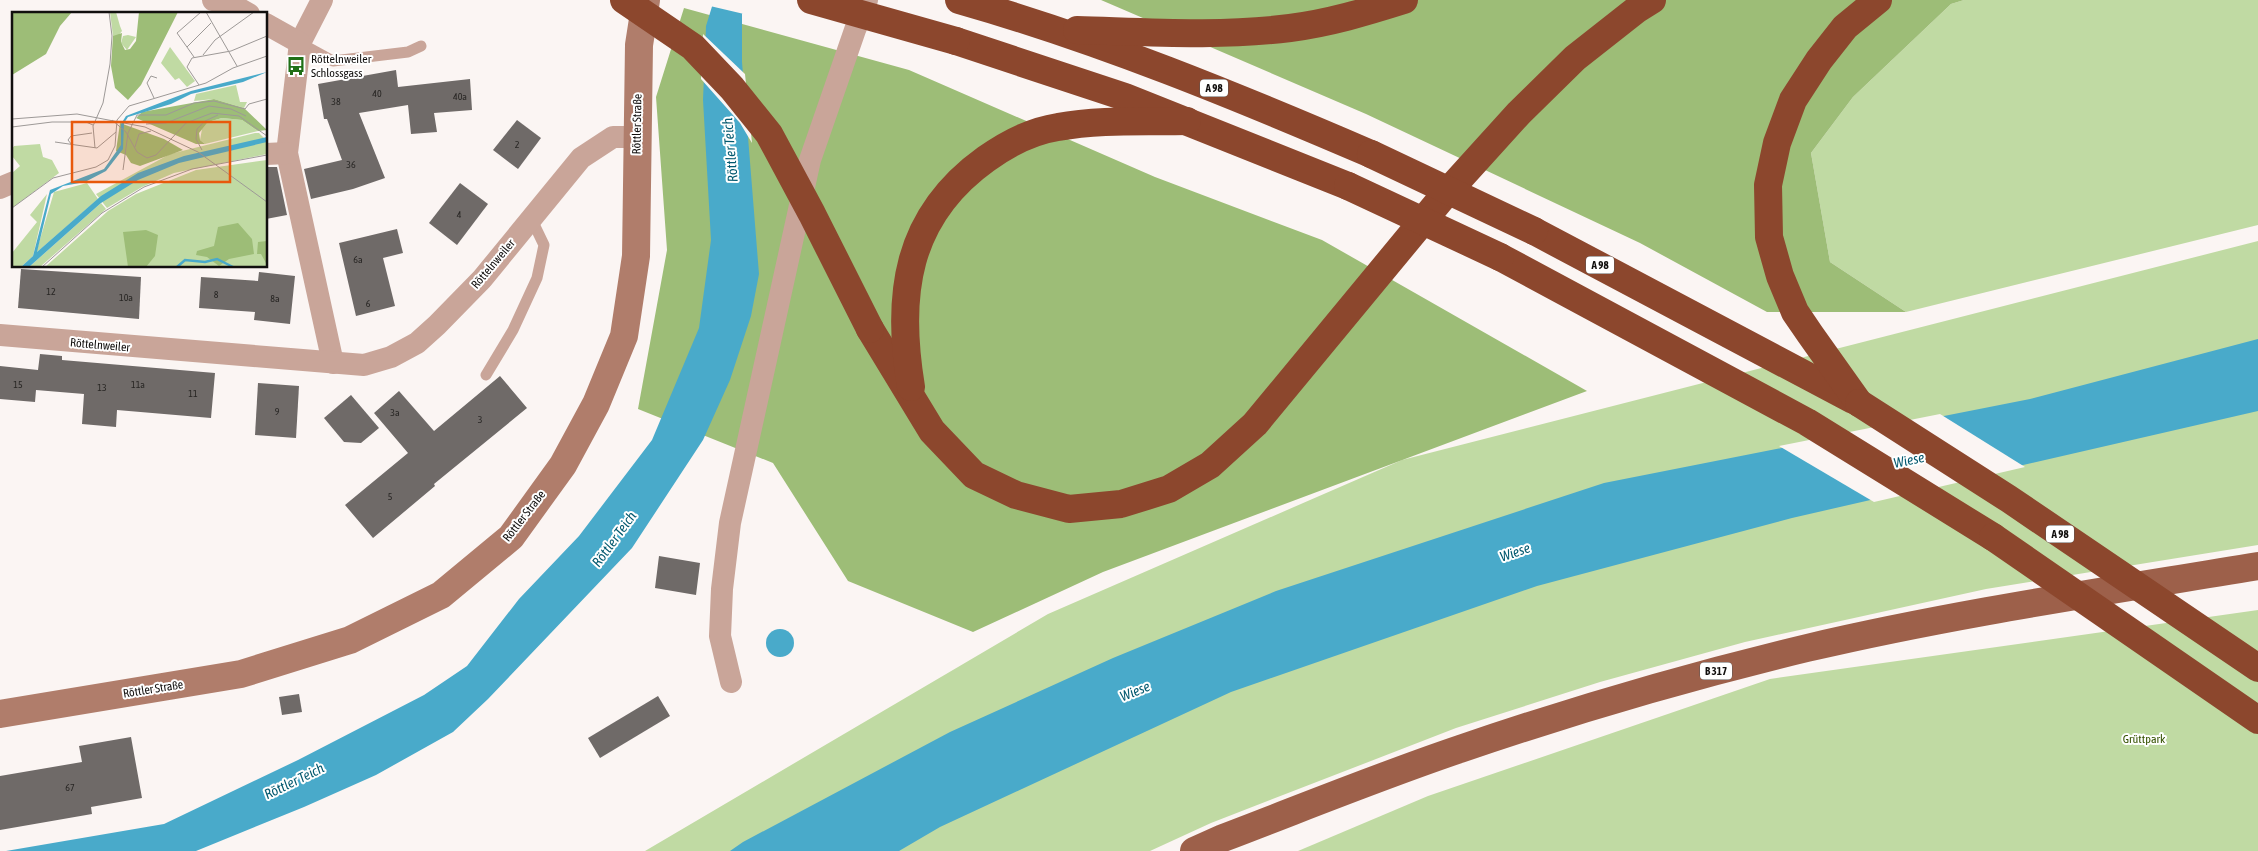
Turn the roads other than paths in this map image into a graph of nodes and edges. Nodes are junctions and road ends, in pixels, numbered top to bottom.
1 (213, 0) edge
2 (322, 0) edge
3 (624, 0) edge
4 (646, 0) edge
5 (811, 0) edge
6 (867, 0) edge
7 (1404, 0) edge
8 (1652, 0) edge
9 (1878, 0) edge
10 (967, 2) edge
11 (245, 12) edge
12 (268, 25) edge
13 (1054, 30) junction
14 (305, 34) junction
15 (421, 46) dead end
16 (1187, 121) junction
17 (636, 137) junction
18 (277, 154) edge
19 (12, 183) edge
20 (0, 188) edge
21 (531, 218) junction
22 (5, 332) edge
23 (333, 363) junction
24 (486, 375) dead end
25 (913, 398) junction
26 (1859, 403) junction
27 (2258, 566) edge
28 (2258, 668) edge
29 (731, 682) dead end
30 (0, 714) edge
31 (2258, 720) edge
32 (1194, 851) edge

1 - 11 street
2 - 14 street
3 - 25 highway, bridge
4 - 17 street, Röttler Straße
5 - 16 highway, bridge
6 - 29 street
7 - 13 highway
8 - 25 highway
9 - 26 highway
10 - 13 highway, A 98
12 - 14 street
13 - 26 highway, A 98, bridge
14 - 15 lane
14 - 18 street
16 - 25 highway
16 - 31 highway, bridge
17 - 21 street, Röttelnweiler
17 - 30 street, Röttler Straße
18 - 23 street
19 - 20 street
21 - 23 street, Röttelnweiler
21 - 24 lane
22 - 23 street, Röttelnweiler
26 - 28 highway, A 98, bridge
27 - 32 main road, B 317

